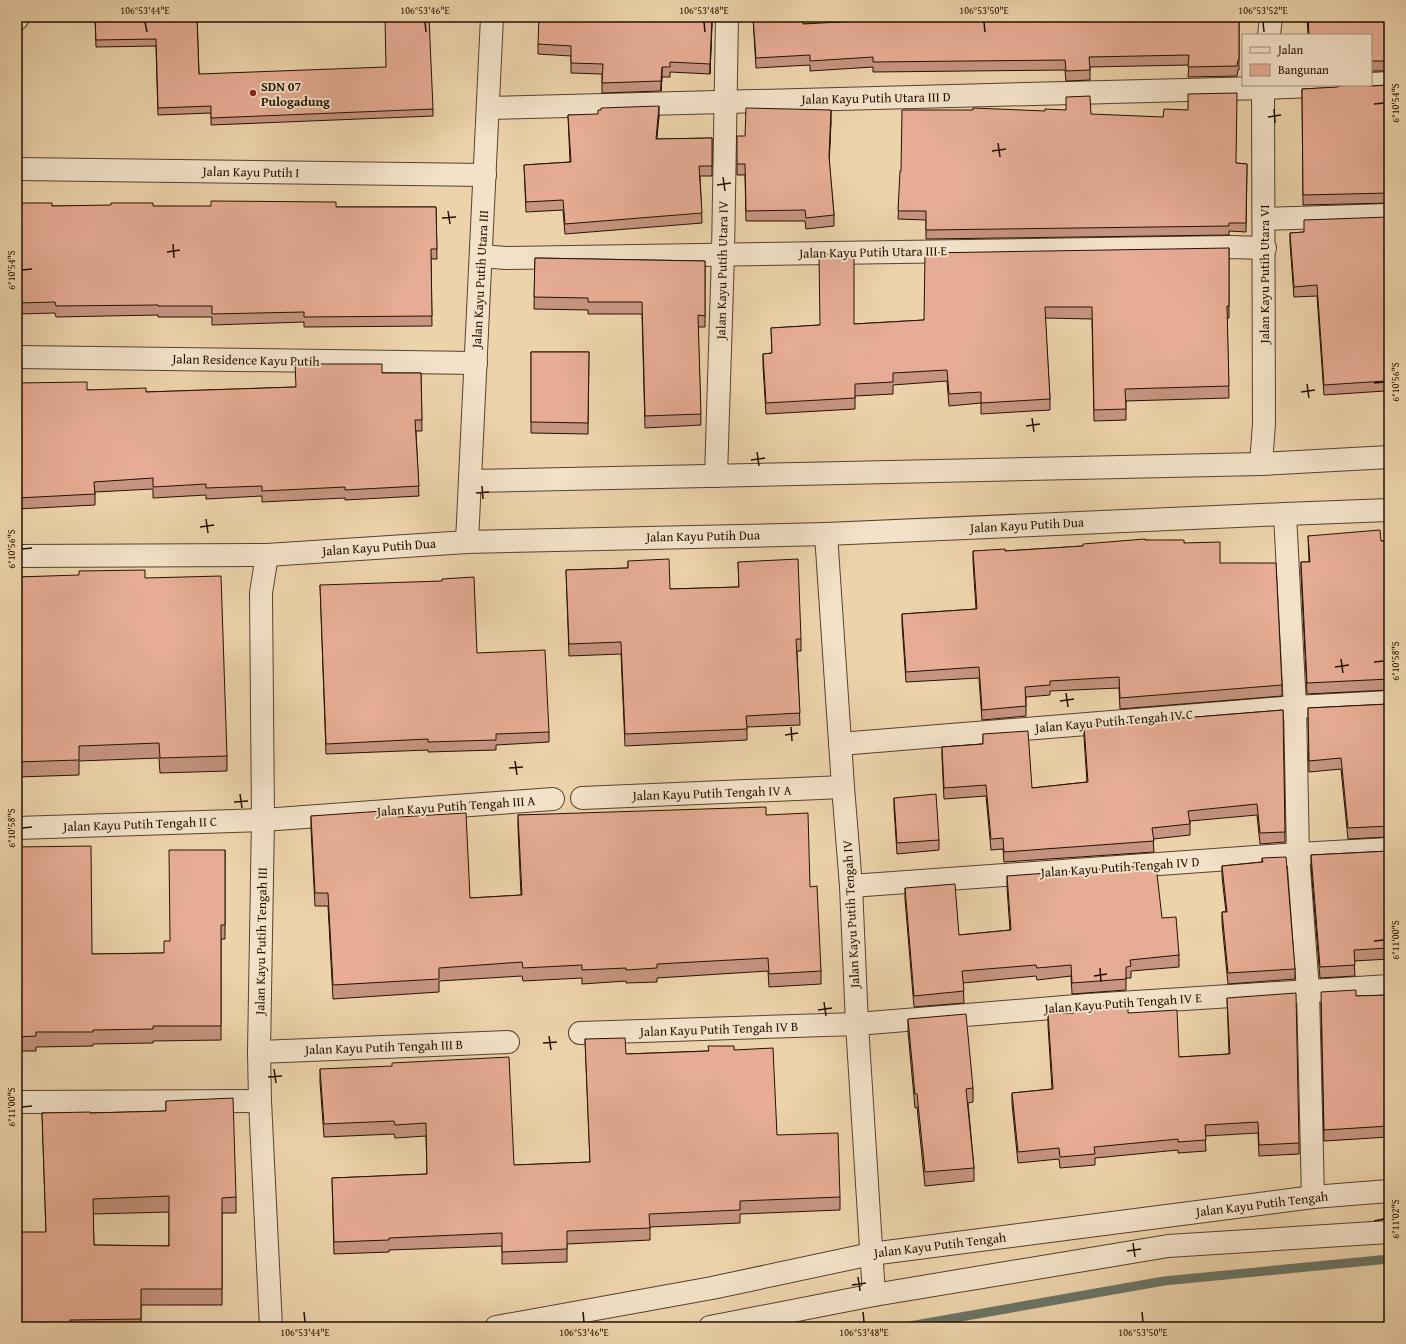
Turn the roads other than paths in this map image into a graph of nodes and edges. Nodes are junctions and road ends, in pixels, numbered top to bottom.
1 (492, 17) edge
2 (727, 17) edge
3 (1271, 17) edge
4 (1269, 34) edge
5 (1389, 83) edge
6 (1372, 84) edge
7 (1263, 86) edge
8 (725, 102) junction
9 (488, 108) junction
10 (17, 168) edge
11 (485, 175) junction
12 (1389, 215) edge
13 (1265, 219) junction
14 (1265, 248) junction
15 (723, 254) junction
16 (480, 256) junction
17 (17, 357) edge
18 (476, 363) junction
19 (1389, 457) edge
20 (1261, 464) junction
21 (716, 476) junction
22 (470, 481) junction
23 (1389, 510) edge
24 (1285, 514) junction
25 (826, 534) junction
26 (467, 542) junction
27 (267, 555) junction
28 (17, 556) edge
29 (1389, 702) edge
30 (1295, 707) junction
31 (840, 744) junction
32 (842, 787) junction
33 (582, 798) dead end
34 (553, 799) dead end
35 (263, 820) junction
36 (17, 828) edge
37 (1389, 849) edge
38 (1298, 854) junction
39 (851, 886) junction
40 (1389, 986) edge
41 (1308, 991) junction
42 (856, 1024) junction
43 (580, 1033) dead end
44 (508, 1042) dead end
45 (259, 1052) junction
46 (260, 1101) junction
47 (17, 1102) edge
48 (1389, 1191) edge
49 (1313, 1197) junction
50 (1389, 1232) edge
51 (871, 1254) junction
52 (874, 1295) junction
53 (766, 1322) edge
54 (271, 1327) edge
55 (496, 1327) edge
56 (710, 1327) edge

1 - 9 street, Jalan Kayu Putih Utara III
2 - 8 street, Jalan Kayu Putih Utara IV
3 - 4 street
5 - 6 street
7 - 8 street, Jalan Kayu Putih Utara III D
7 - 13 street, Jalan Kayu Putih Utara VI
8 - 9 street, Jalan Kayu Putih Utara III D
8 - 15 street, Jalan Kayu Putih Utara IV
9 - 11 street, Jalan Kayu Putih Utara III
10 - 11 street, Jalan Kayu Putih I
11 - 16 street, Jalan Kayu Putih Utara III
12 - 13 street
13 - 14 street, Jalan Kayu Putih Utara VI
14 - 15 street, Jalan Kayu Putih Utara III E
14 - 20 street, Jalan Kayu Putih Utara VI
15 - 16 street, Jalan Kayu Putih Utara III E
15 - 21 street, Jalan Kayu Putih Utara IV
16 - 18 street, Jalan Kayu Putih Utara III
17 - 18 street, Jalan Residence Kayu Putih
18 - 22 street, Jalan Kayu Putih Utara III
19 - 20 street
20 - 21 street
21 - 22 street
22 - 26 street, Jalan Kayu Putih Utara III
23 - 24 street, Jalan Kayu Putih Dua
24 - 25 street, Jalan Kayu Putih Dua
24 - 30 street
25 - 26 street, Jalan Kayu Putih Dua
25 - 31 street, Jalan Kayu Putih Tengah IV
26 - 27 street, Jalan Kayu Putih Dua
27 - 28 street, Jalan Kayu Putih Dua
27 - 35 street, Jalan Kayu Putih Tengah III
29 - 30 street, Jalan Kayu Putih Tengah IV C
30 - 31 street, Jalan Kayu Putih Tengah IV C
30 - 38 street
31 - 32 street, Jalan Kayu Putih Tengah IV
32 - 33 street, Jalan Kayu Putih Tengah IV A
32 - 39 street, Jalan Kayu Putih Tengah IV
34 - 35 street, Jalan Kayu Putih Tengah III A
35 - 36 street, Jalan Kayu Putih Tengah II C
35 - 45 street, Jalan Kayu Putih Tengah III
37 - 38 street, Jalan Kayu Putih Tengah IV D
38 - 39 street, Jalan Kayu Putih Tengah IV D
38 - 41 street
39 - 42 street, Jalan Kayu Putih Tengah IV
40 - 41 street, Jalan Kayu Putih Tengah IV E
41 - 42 street, Jalan Kayu Putih Tengah IV E
41 - 49 street
42 - 43 street, Jalan Kayu Putih Tengah IV B
42 - 51 street, Jalan Kayu Putih Tengah IV
44 - 45 street, Jalan Kayu Putih Tengah III B
45 - 46 street, Jalan Kayu Putih Tengah III
46 - 47 street
46 - 54 street, Jalan Kayu Putih Tengah III
48 - 49 street, Jalan Kayu Putih Tengah
49 - 51 street, Jalan Kayu Putih Tengah
50 - 52 street
51 - 52 street, Jalan Kayu Putih Tengah IV
51 - 55 street, Jalan Kayu Putih Tengah
52 - 53 street
53 - 56 street

